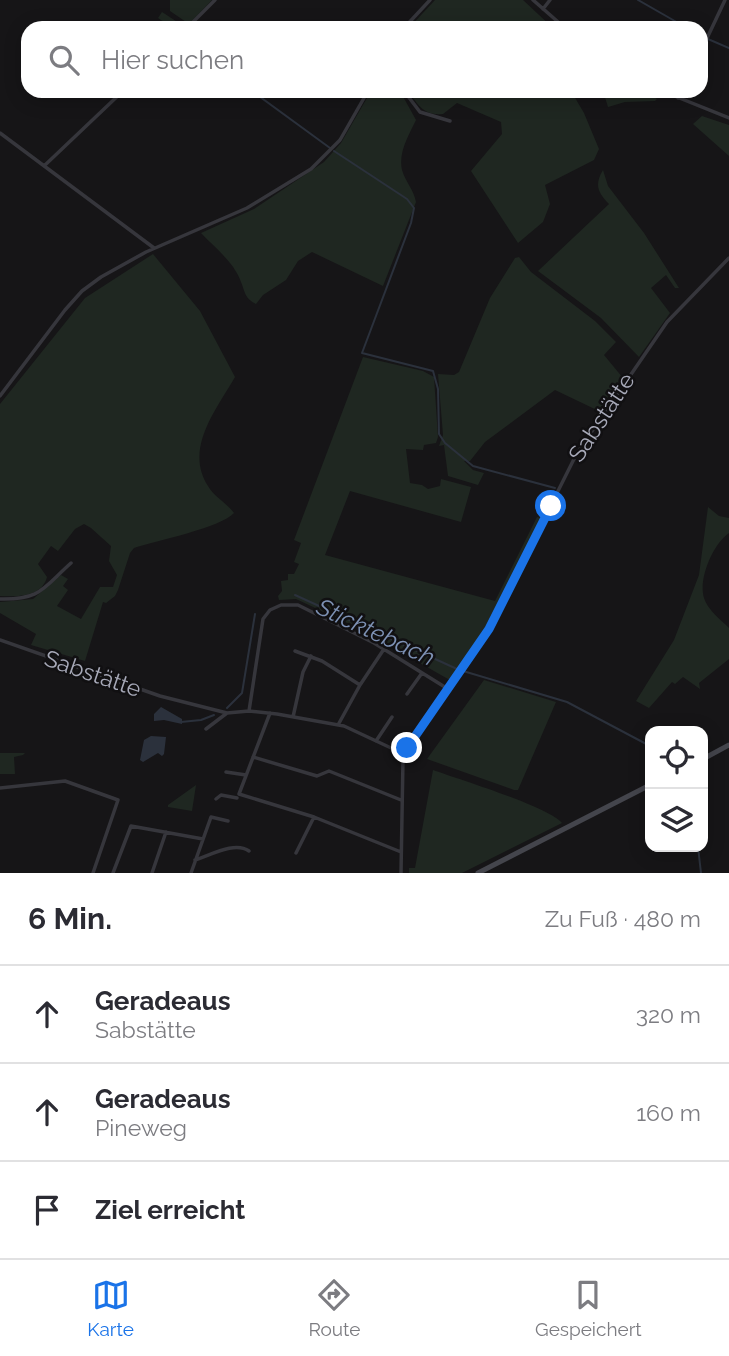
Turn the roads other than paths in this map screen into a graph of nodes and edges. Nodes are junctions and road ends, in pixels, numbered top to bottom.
1 (215, 0) edge
2 (430, 0) edge
3 (533, 0) edge
4 (550, 0) edge
5 (725, 0) edge
6 (543, 9) junction
7 (194, 21) edge
8 (410, 21) edge
9 (557, 21) edge
10 (708, 37) edge
11 (115, 98) edge
12 (365, 98) edge
13 (409, 98) edge
14 (678, 98) edge
15 (729, 118) edge
16 (450, 121) dead end
17 (0, 133) edge
18 (44, 166) junction
19 (154, 248) junction
20 (729, 258) edge
21 (0, 396) edge
22 (71, 563) dead end
23 (0, 599) edge
24 (0, 640) edge
25 (384, 649) junction
26 (295, 651) dead end
27 (311, 656) junction
28 (422, 673) junction
29 (360, 685) junction
30 (448, 689) junction
31 (407, 694) dead end
32 (248, 711) junction
33 (227, 713) junction
34 (270, 713) junction
35 (293, 716) junction
36 (393, 717) dead end
37 (338, 724) junction
38 (206, 729) dead end
39 (376, 741) junction
40 (729, 745) edge
41 (404, 754) junction
42 (708, 756) edge
43 (253, 757) junction
44 (226, 772) dead end
45 (246, 775) junction
46 (645, 788) edge
47 (0, 789) edge
48 (237, 798) junction
49 (216, 799) dead end
50 (401, 800) junction
51 (314, 817) junction
52 (228, 821) dead end
53 (166, 832) junction
54 (203, 839) junction
55 (249, 851) dead end
56 (401, 852) junction
57 (296, 853) dead end
58 (195, 860) junction
59 (93, 873) edge
60 (113, 873) edge
61 (152, 873) edge
62 (191, 873) edge
63 (401, 873) edge
64 (478, 873) edge

1 - 7 street
2 - 8 street
3 - 6 street
4 - 6 street
5 - 10 street
6 - 9 street
11 - 18 street
12 - 19 street
13 - 16 street
14 - 15 street
17 - 18 street
18 - 19 street
19 - 21 street
20 - 30 street, Sabstätte
22 - 23 street
24 - 33 street, Sabstätte
25 - 28 street
25 - 29 street
25 - 32 street
26 - 27 street
27 - 29 street
27 - 35 street
28 - 30 street
28 - 31 street
29 - 37 street
30 - 41 street, Sabstätte
32 - 33 street
32 - 34 street
33 - 38 street
34 - 35 street
34 - 43 street
35 - 37 street
36 - 39 street
37 - 39 street
39 - 41 street
40 - 42 main road
41 - 50 street
43 - 45 street
43 - 50 street
44 - 45 street
45 - 48 street
46 - 64 main road
47 - 59 street
48 - 49 street
48 - 51 street
50 - 56 street
51 - 56 street
51 - 57 street
52 - 54 street
53 - 54 street
53 - 60 street
53 - 61 street
54 - 58 street
55 - 58 street
56 - 63 street
58 - 62 street

